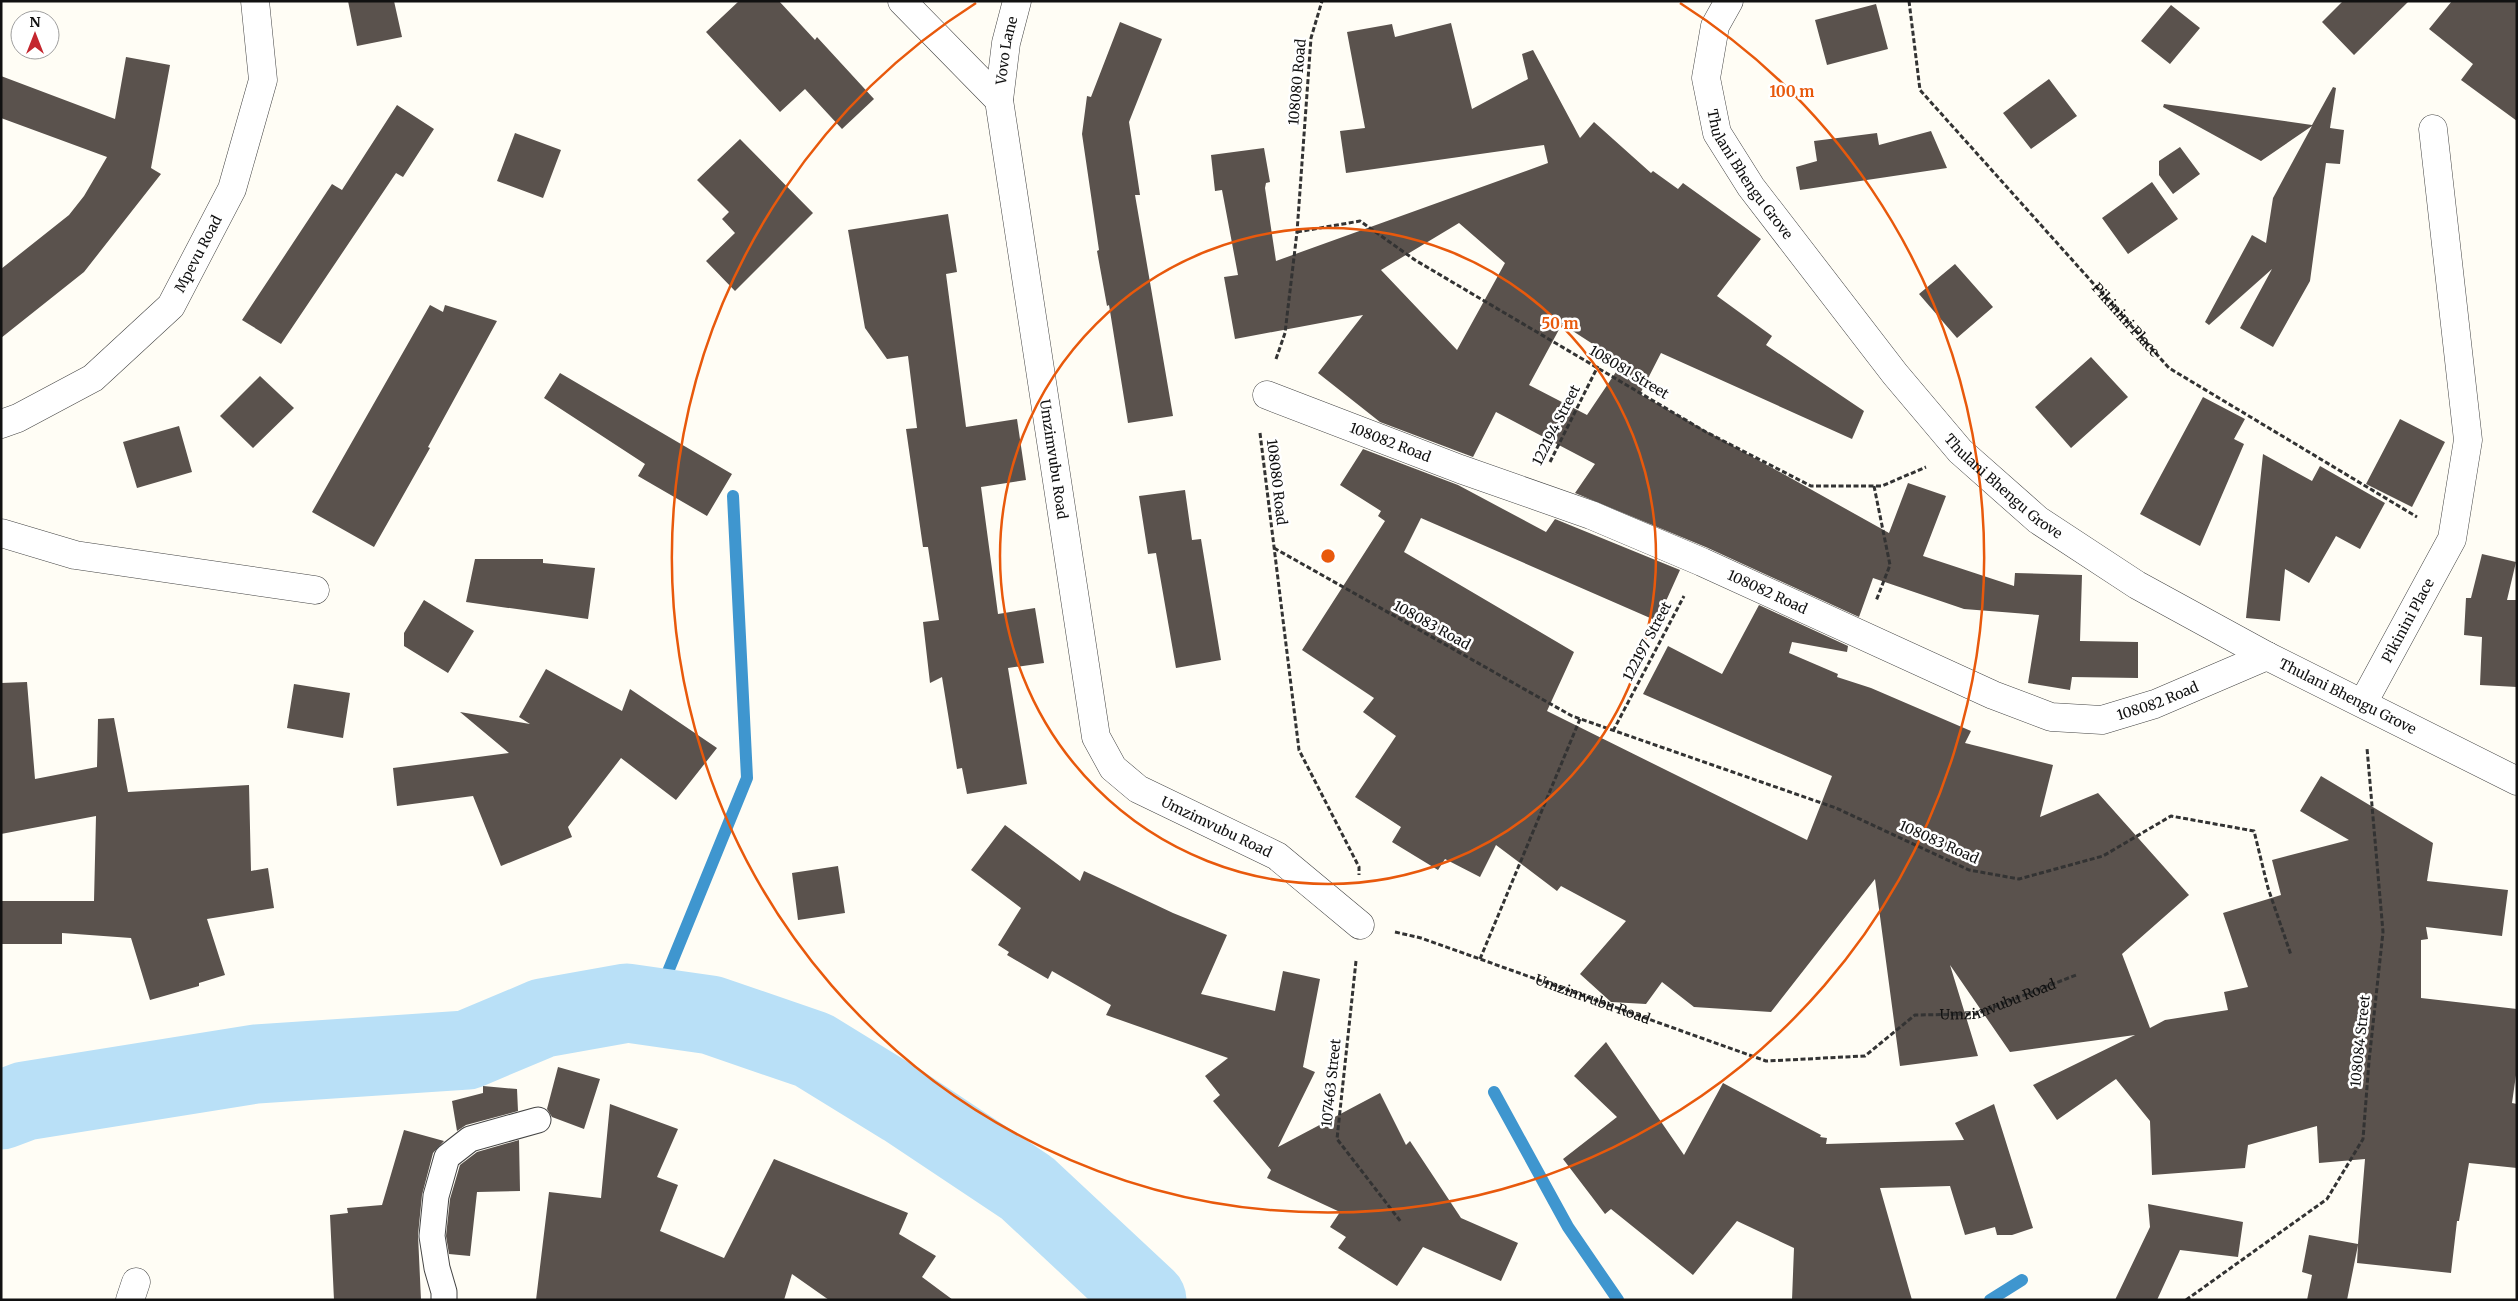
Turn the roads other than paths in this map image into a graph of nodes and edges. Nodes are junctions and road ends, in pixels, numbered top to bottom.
1 (255, 1) edge
2 (902, 1) edge
3 (1017, 1) edge
4 (1729, 1) edge
5 (999, 100) junction
6 (2433, 129) dead end
7 (1267, 395) road end
8 (1, 424) edge
9 (1, 533) edge
10 (315, 590) dead end
11 (2267, 656) junction
12 (2362, 703) junction
13 (2517, 781) edge
14 (1360, 925) road end
15 (538, 1120) dead end
16 (444, 1300) edge

1 - 8 street, Mpevu Road
2 - 5 street
3 - 5 street, Vovo Lane
4 - 11 street, Thulani Bhengu Grove
5 - 14 street, Umzimvubu Road
6 - 12 street, Pikinini Place
7 - 11 street, 108082 Road
9 - 10 street
11 - 12 street, Thulani Bhengu Grove
12 - 13 street, Thulani Bhengu Grove
15 - 16 lane

